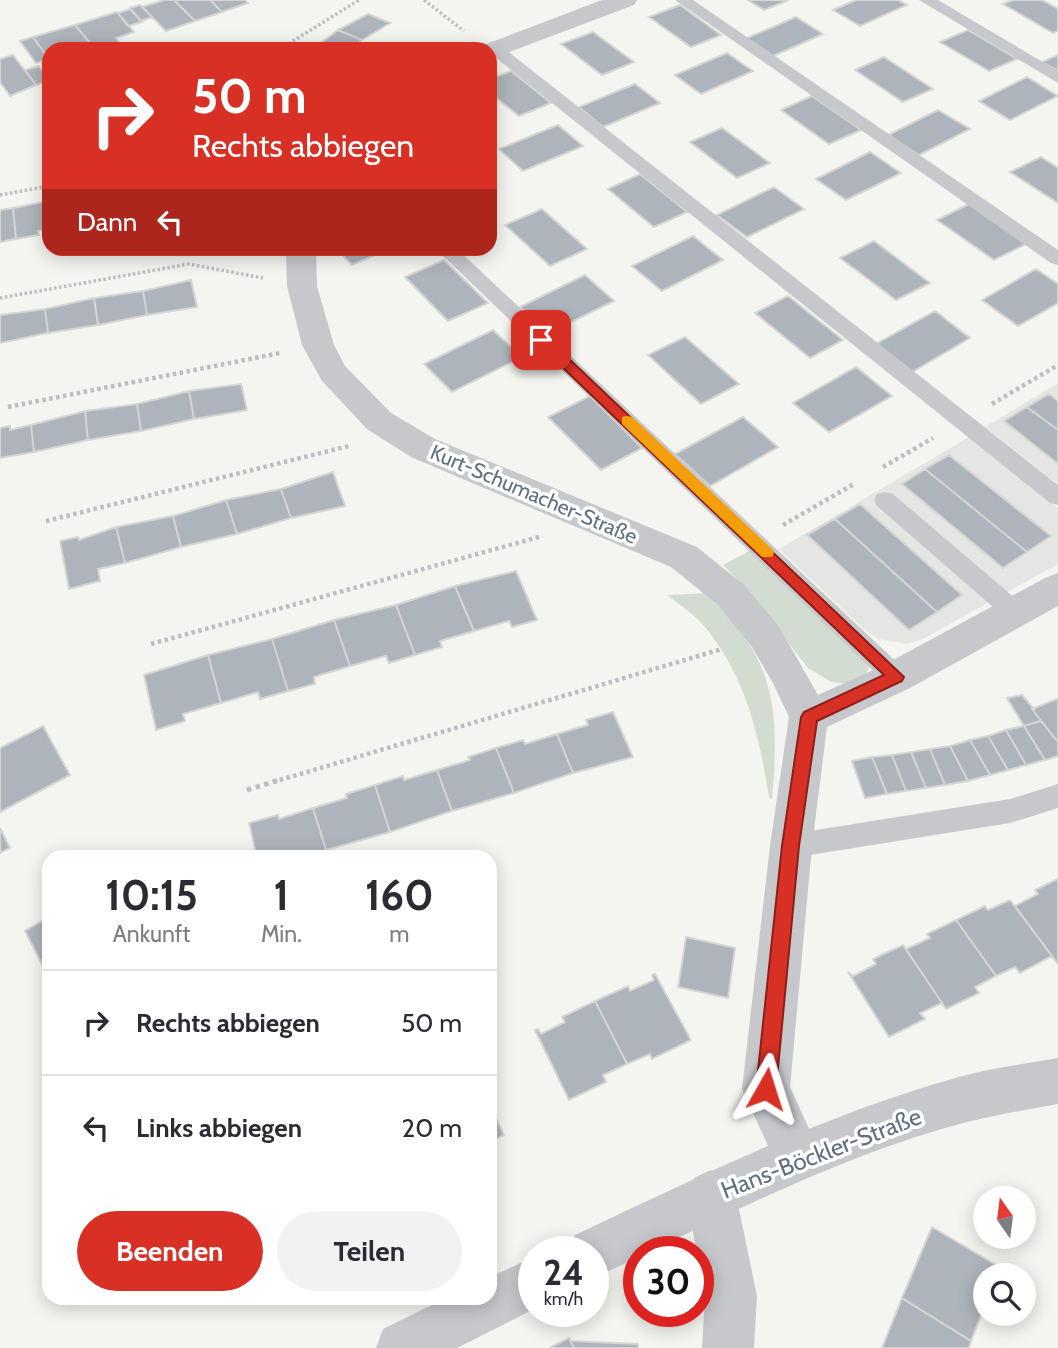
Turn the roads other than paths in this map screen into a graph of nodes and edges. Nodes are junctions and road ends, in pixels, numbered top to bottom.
1 (625, 0) edge
2 (683, 0) edge
3 (927, 0) edge
4 (497, 48) edge
5 (497, 53) edge
6 (1058, 78) edge
7 (301, 256) edge
8 (452, 256) edge
9 (1058, 259) edge
10 (1058, 497) edge
11 (885, 500) dead end
12 (1058, 588) edge
13 (1016, 613) junction
14 (896, 677) junction
15 (809, 717) junction
16 (1058, 796) edge
17 (791, 846) junction
18 (1058, 1081) edge
19 (798, 1157) junction
20 (711, 1195) junction
21 (609, 1245) edge
22 (518, 1290) edge
23 (497, 1300) edge
24 (488, 1305) edge
25 (402, 1348) edge
26 (729, 1348) edge

1 - 4 street
2 - 9 lane
3 - 6 lane
5 - 10 lane
7 - 15 street, Kurt-Schumacher-Straße
8 - 14 lane
11 - 13 lane
12 - 13 street
13 - 14 street
14 - 15 street
15 - 17 street
16 - 17 lane
17 - 19 street
18 - 19 street, Hans-Böckler-Straße
19 - 20 street, Hans-Böckler-Straße
20 - 21 street, Hans-Böckler-Straße
20 - 26 street
22 - 23 street
24 - 25 street

